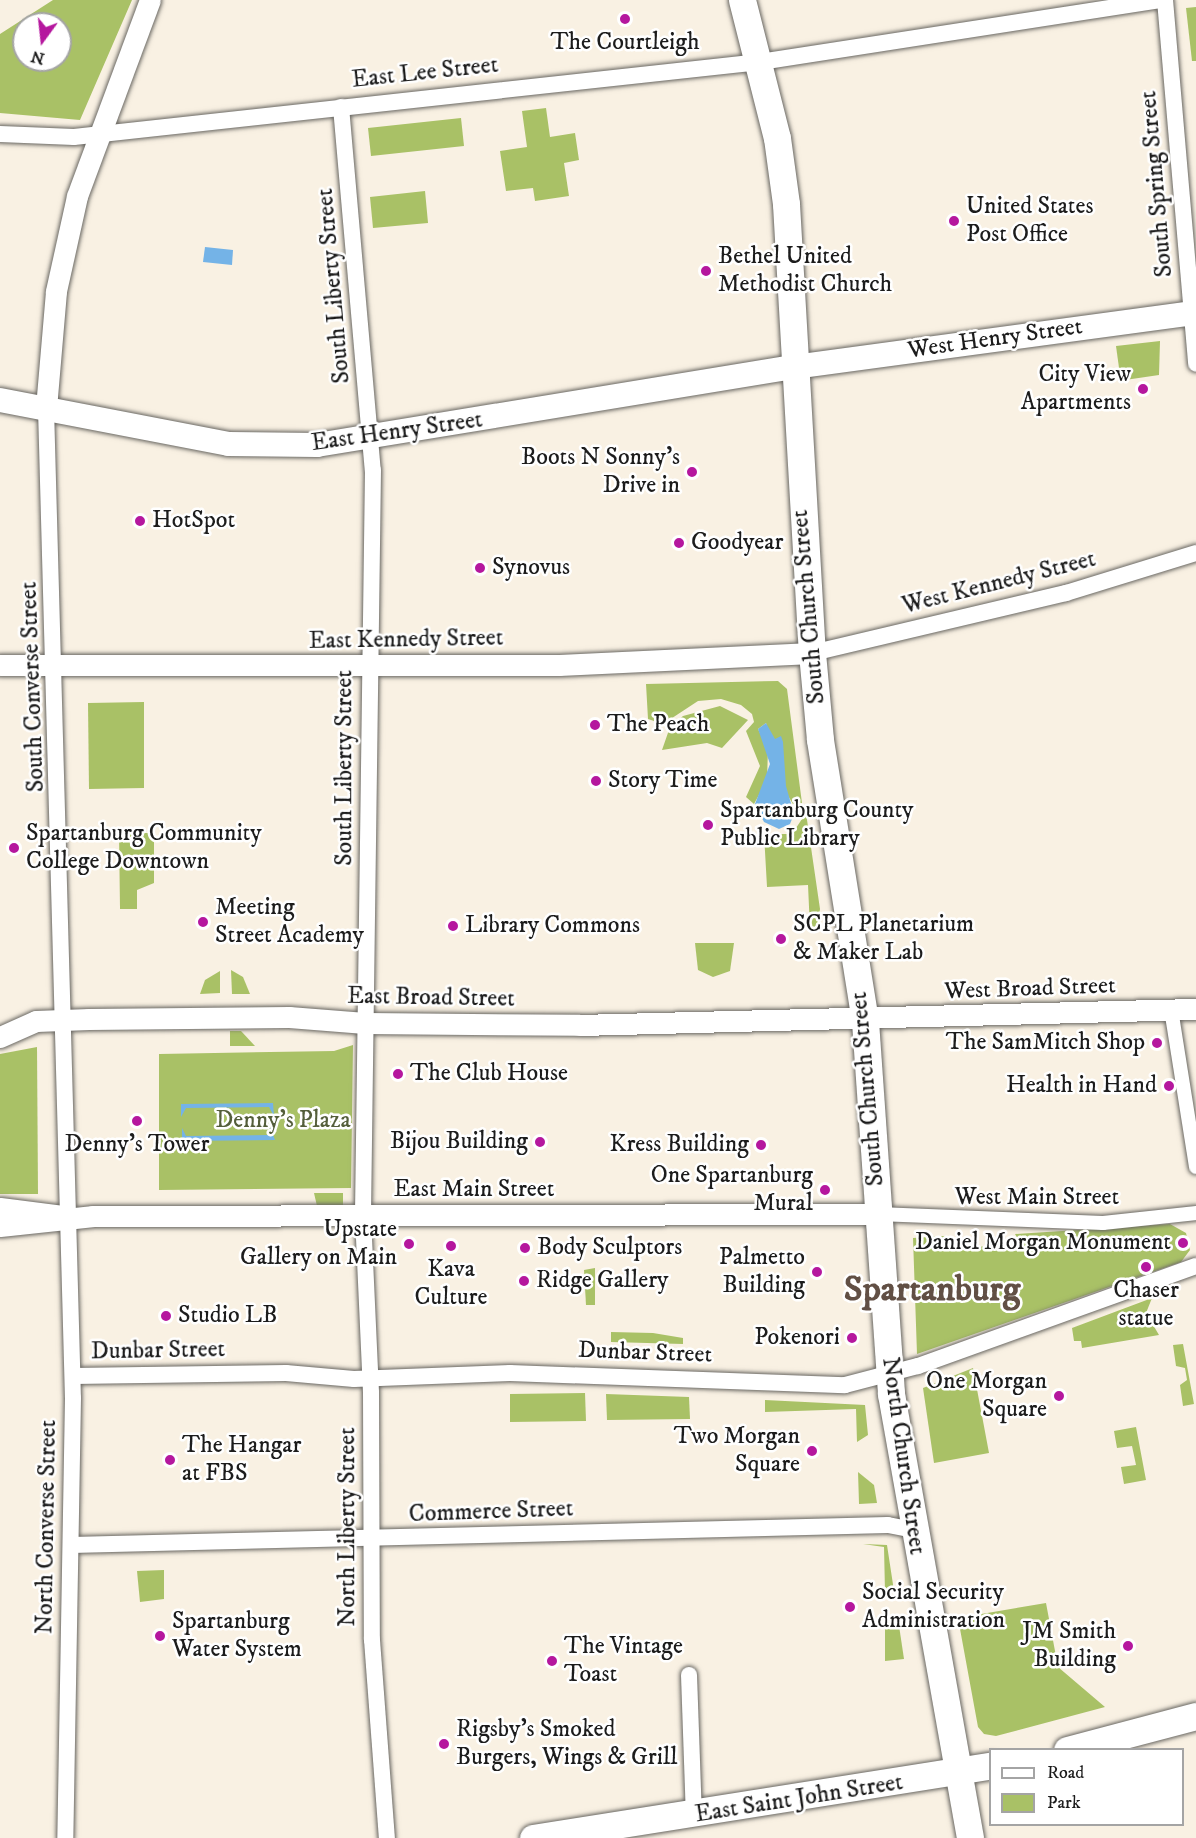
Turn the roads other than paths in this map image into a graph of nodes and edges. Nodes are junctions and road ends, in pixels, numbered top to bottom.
1 (150, 0) edge
2 (742, 0) edge
3 (1160, 0) edge
4 (1165, 0) edge
5 (760, 62) junction
6 (341, 106) junction
7 (0, 134) edge
8 (96, 135) junction
9 (1194, 313) edge
10 (1196, 364) edge
11 (794, 367) junction
12 (0, 400) edge
13 (46, 408) junction
14 (370, 440) junction
15 (1196, 553) edge
16 (812, 653) junction
17 (0, 665) edge
18 (58, 667) junction
19 (370, 667) junction
20 (1171, 1009) junction
21 (1196, 1009) edge
22 (66, 1020) junction
23 (865, 1021) junction
24 (365, 1023) junction
25 (0, 1037) edge
26 (1196, 1167) edge
27 (0, 1208) edge
28 (1196, 1213) edge
29 (878, 1214) junction
30 (363, 1216) junction
31 (70, 1217) junction
32 (0, 1226) edge
33 (1196, 1266) edge
34 (889, 1375) junction
35 (73, 1376) junction
36 (371, 1378) junction
37 (913, 1530) junction
38 (370, 1540) junction
39 (71, 1545) junction
40 (689, 1675) dead end
41 (1196, 1716) edge
42 (1071, 1748) edge
43 (989, 1766) edge
44 (956, 1772) junction
45 (694, 1816) junction
46 (65, 1838) edge
47 (387, 1838) edge
48 (533, 1838) edge
49 (970, 1838) edge

1 - 8 street
2 - 5 main road, South Church Street
3 - 5 street, East Lee Street
4 - 9 street, South Spring Street
5 - 6 street, East Lee Street
5 - 11 main road, South Church Street
6 - 8 street, East Lee Street
6 - 14 street, South Liberty Street
7 - 8 street
8 - 13 street
9 - 10 street, South Spring Street
9 - 11 main road, West Henry Street
11 - 14 main road, East Henry Street
11 - 16 main road, South Church Street
12 - 13 main road, East Henry Street
13 - 14 main road, East Henry Street
13 - 18 street, South Converse Street
14 - 19 street, South Liberty Street
15 - 16 street, West Kennedy Street
16 - 19 street, East Kennedy Street
16 - 23 main road, South Church Street
17 - 18 street, East Kennedy Street
18 - 19 street, East Kennedy Street
18 - 22 street, South Converse Street
19 - 24 street, South Liberty Street
20 - 21 street, West Broad Street
20 - 23 street, West Broad Street
20 - 26 street
22 - 24 street, East Broad Street
22 - 25 street, East Broad Street
22 - 31 street, South Converse Street
23 - 24 street, East Broad Street
23 - 29 main road, South Church Street
24 - 30 street, South Liberty Street
27 - 31 street, East Main Street
28 - 29 street, West Main Street
29 - 30 street, East Main Street
29 - 34 main road, North Church Street
30 - 31 street, East Main Street
30 - 36 street, North Liberty Street
31 - 32 street, East Main Street
31 - 35 street, North Converse Street
33 - 34 street, Dunbar Street
34 - 36 street, Dunbar Street
34 - 37 main road, North Church Street
35 - 36 street, Dunbar Street
35 - 39 street, North Converse Street
36 - 38 street, North Liberty Street
37 - 38 street, Commerce Street
37 - 44 main road, North Church Street
38 - 39 street, Commerce Street
38 - 47 street, North Liberty Street
39 - 46 street, North Converse Street
40 - 45 street
41 - 42 main road
43 - 44 main road, East Saint John Street
44 - 45 main road, East Saint John Street
44 - 49 main road, North Church Street
45 - 48 main road, East Saint John Street

